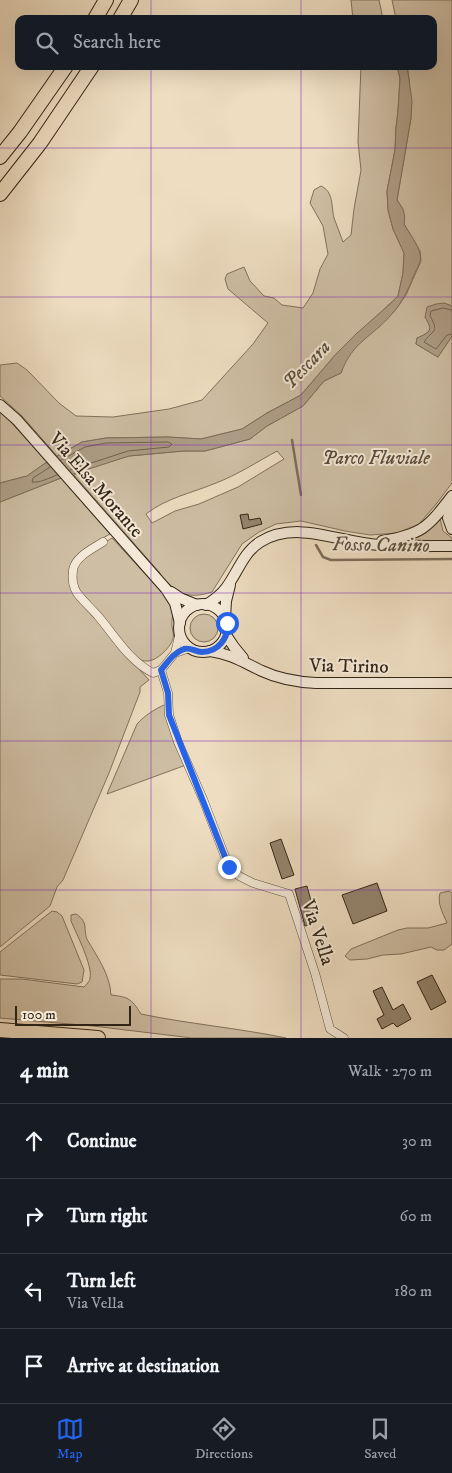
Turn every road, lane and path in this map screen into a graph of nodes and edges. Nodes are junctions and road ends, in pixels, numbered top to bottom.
1 (106, 0) edge
2 (131, 0) edge
3 (97, 15) edge
4 (122, 15) edge
5 (90, 70) edge
6 (62, 71) edge
7 (0, 158) edge
8 (0, 194) edge
9 (0, 405) edge
10 (452, 496) edge
11 (452, 501) edge
12 (452, 529) edge
13 (103, 542) dead end
14 (362, 544) junction
15 (452, 546) edge
16 (234, 574) junction
17 (166, 589) junction
18 (202, 605) junction
19 (225, 619) junction
20 (180, 628) junction
21 (226, 635) junction
22 (190, 648) junction
23 (210, 651) junction
24 (175, 653) junction
25 (250, 664) junction
26 (161, 670) junction
27 (452, 683) edge
28 (0, 1030) edge
29 (98, 1038) edge
30 (344, 1038) edge

1 - 3 highway
2 - 4 highway
5 - 8 highway
6 - 7 highway
9 - 17 main road, Via Elsa Morante
10 - 14 main road
11 - 12 main road
13 - 26 street
14 - 15 main road
14 - 16 main road
16 - 18 main road
16 - 19 main road
17 - 18 main road, Via Elsa Morante
17 - 20 main road, Via Elsa Morante
18 - 19 main road
18 - 20 main road
19 - 21 main road
20 - 22 main road
20 - 24 street
21 - 23 main road
21 - 25 main road, Via Tirino
22 - 23 main road
22 - 24 street
23 - 25 main road, Via Tirino
24 - 26 street
25 - 27 main road, Via Tirino
26 - 30 street, Via Vella
28 - 29 highway

